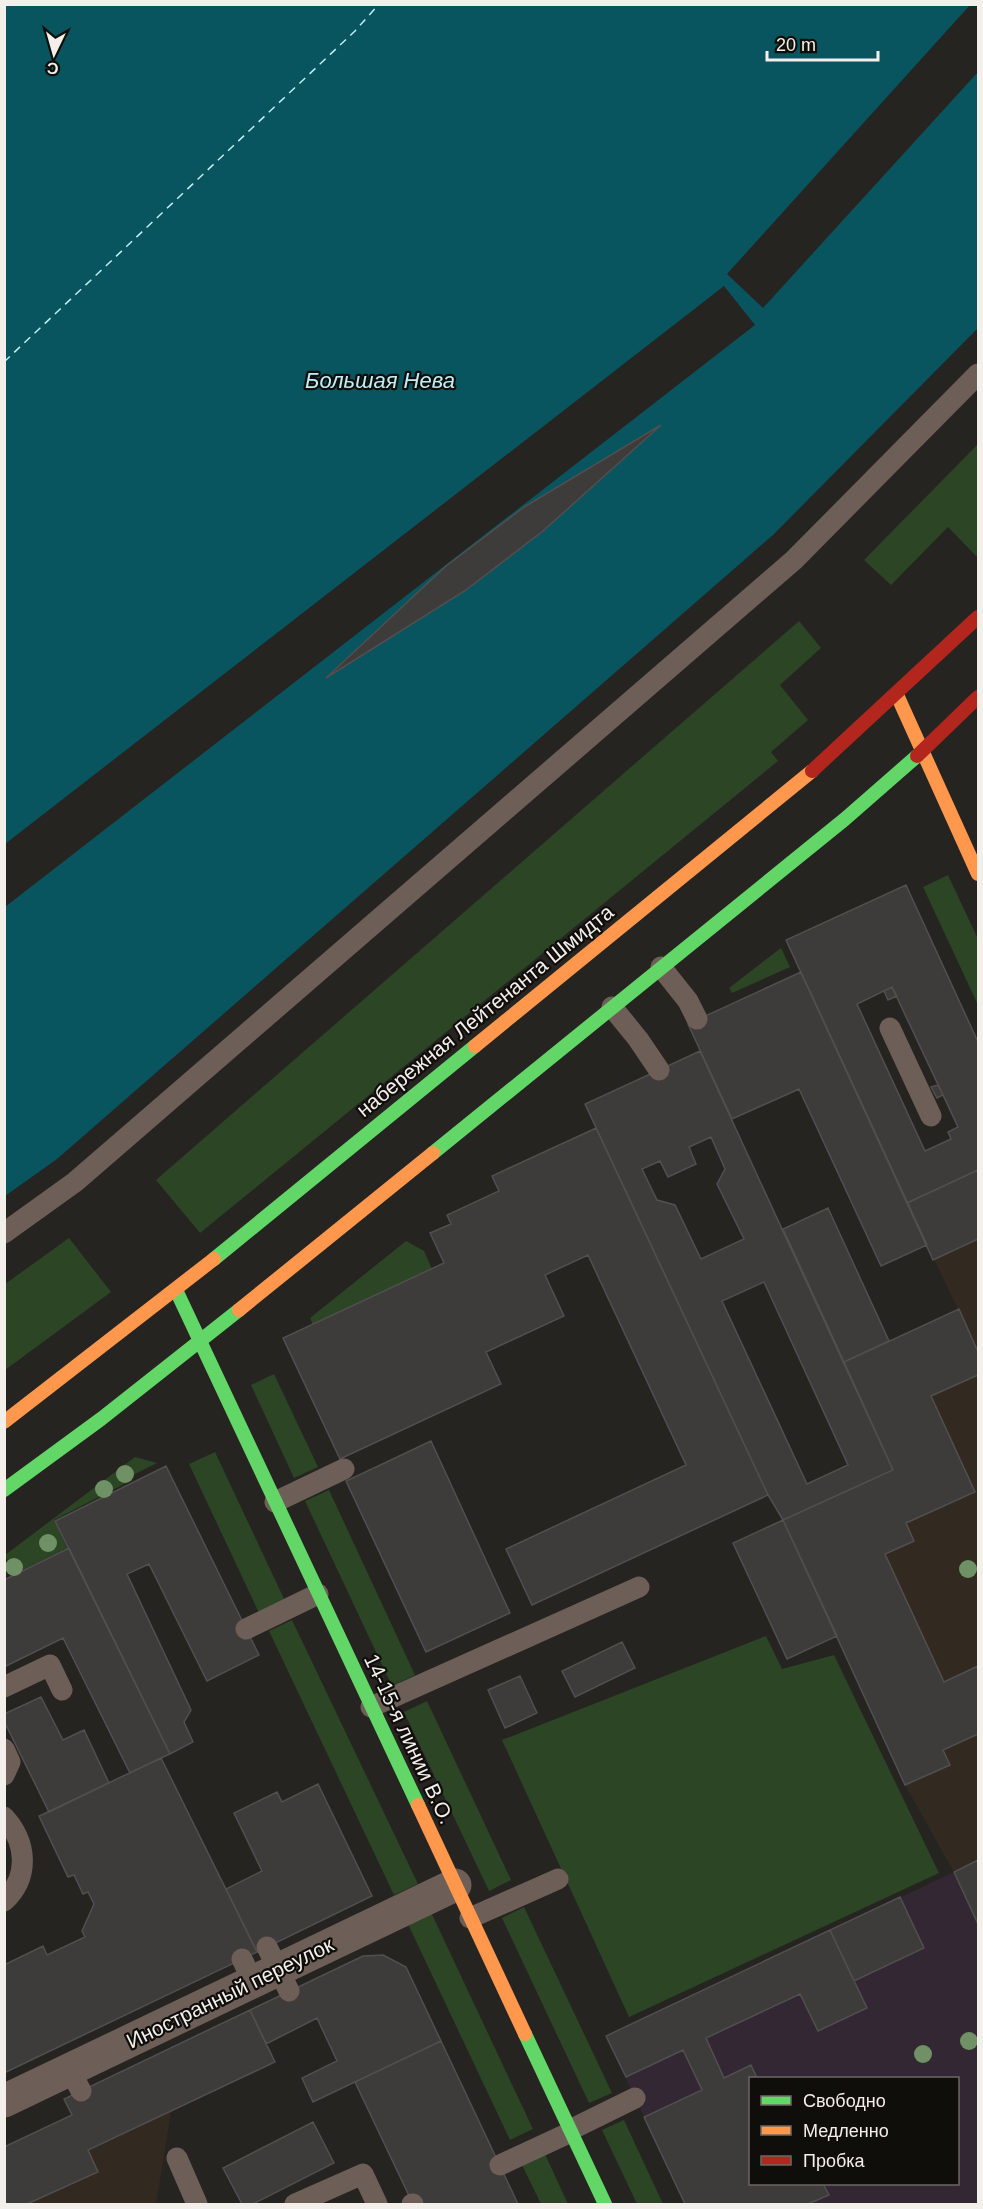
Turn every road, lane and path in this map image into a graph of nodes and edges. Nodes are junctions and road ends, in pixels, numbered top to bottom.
1 (978, 374) edge
2 (978, 617) edge
3 (897, 695) junction
4 (978, 697) edge
5 (923, 751) junction
6 (978, 874) edge
7 (661, 967) junction
8 (612, 1007) junction
9 (697, 1019) dead end
10 (890, 1028) dead end
11 (659, 1070) dead end
12 (931, 1116) dead end
13 (4, 1233) edge
14 (176, 1290) junction
15 (200, 1341) junction
16 (4, 1422) edge
17 (344, 1469) dead end
18 (4, 1490) edge
19 (275, 1502) junction
20 (639, 1587) dead end
21 (318, 1594) junction
22 (246, 1629) dead end
23 (4, 1687) edge
24 (62, 1690) dead end
25 (371, 1707) junction
26 (4, 1749) edge
27 (4, 1775) edge
28 (4, 1817) edge
29 (558, 1879) dead end
30 (455, 1885) junction
31 (4, 1901) edge
32 (470, 1918) junction
33 (635, 2098) dead end
34 (4, 2101) edge
35 (571, 2131) junction
36 (177, 2158) dead end
37 (500, 2165) dead end
38 (197, 2205) edge
39 (295, 2205) edge
40 (377, 2205) edge
41 (605, 2205) edge

1 - 13 lane
2 - 3 street, набережная Лейтенанта Шмидта
3 - 5 street
3 - 14 street, набережная Лейтенанта Шмидта
4 - 5 street
5 - 6 street
5 - 7 street
7 - 8 street
7 - 9 lane
8 - 11 lane
8 - 15 street
10 - 12 lane
14 - 15 street, 14-15-я линии В.О.
14 - 16 street, набережная Лейтенанта Шмидта
15 - 18 street
15 - 19 street, 14-15-я линии В.О.
17 - 19 lane
19 - 21 street, 14-15-я линии В.О.
20 - 25 lane
21 - 22 lane
21 - 25 street, 14-15-я линии В.О.
23 - 24 lane
25 - 30 street, 14-15-я линии В.О.
26 - 27 lane
28 - 31 lane
29 - 32 lane
30 - 32 street, 14-15-я линии В.О.
30 - 34 street, Иностранный переулок
32 - 35 street, 14-15-я линии В.О.
33 - 35 lane
35 - 37 lane
35 - 41 street, 14-15-я линии В.О.
36 - 38 lane
39 - 40 lane

